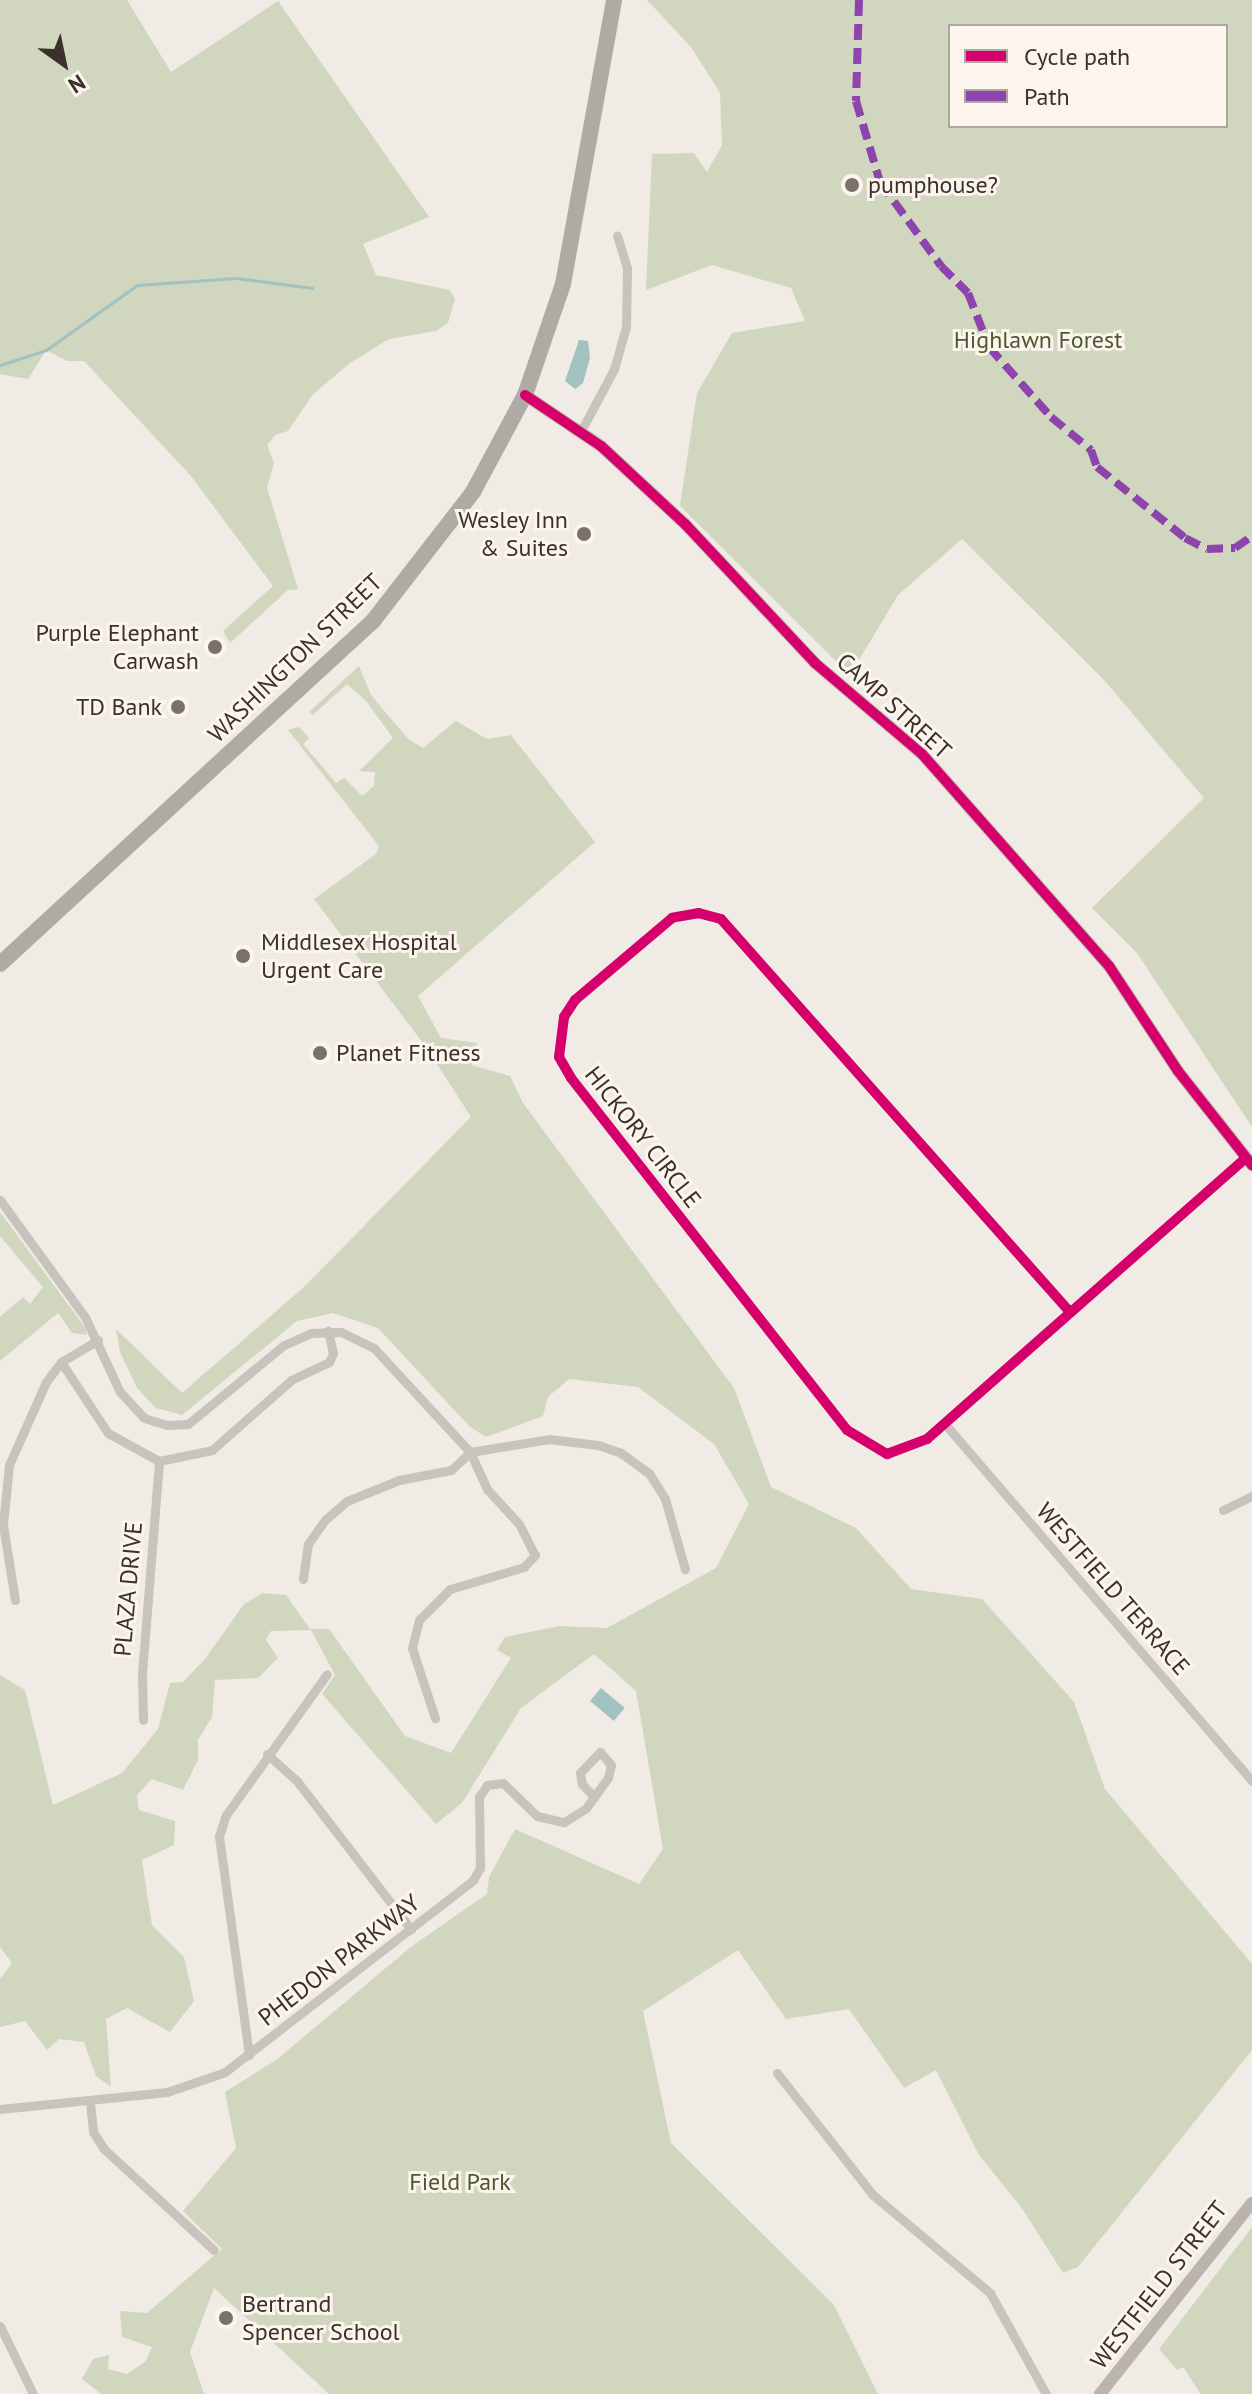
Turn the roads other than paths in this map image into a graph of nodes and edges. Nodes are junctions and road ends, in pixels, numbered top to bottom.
1 (611, 1) edge
2 (617, 236) dead end
3 (525, 395) junction
4 (582, 429) junction
5 (0, 964) edge
6 (1249, 1162) edge
7 (0, 1200) edge
8 (1069, 1311) junction
9 (328, 1331) junction
10 (98, 1340) junction
11 (61, 1362) junction
12 (945, 1424) junction
13 (470, 1452) junction
14 (159, 1461) junction
15 (1252, 1496) edge
16 (1223, 1510) dead end
17 (685, 1569) dead end
18 (303, 1579) dead end
19 (15, 1600) dead end
20 (327, 1674) dead end
21 (435, 1718) dead end
22 (143, 1720) dead end
23 (267, 1754) junction
24 (1252, 1781) edge
25 (594, 1797) junction
26 (411, 1929) junction
27 (249, 2055) junction
28 (777, 2073) dead end
29 (90, 2102) junction
30 (0, 2109) edge
31 (1252, 2203) edge
32 (214, 2250) dead end
33 (0, 2326) edge
34 (33, 2394) edge
35 (1046, 2394) edge
36 (1100, 2394) edge

1 - 3 highway, WASHINGTON STREET
2 - 4 street
3 - 4 street, CAMP STREET
3 - 5 highway, WASHINGTON STREET
4 - 6 street, CAMP STREET
6 - 8 street, HICKORY CIRCLE
7 - 10 street
8 - 12 street, HICKORY CIRCLE
8 - 12 street, HICKORY CIRCLE
9 - 10 street
9 - 13 street
9 - 14 street
10 - 11 street
11 - 14 street
11 - 19 street
12 - 24 street, WESTFIELD TERRACE
13 - 17 street
13 - 18 street
13 - 21 street
14 - 22 street, PLAZA DRIVE
15 - 16 street
20 - 23 street
23 - 26 street
23 - 27 street
25 - 25 street
25 - 26 street, PHEDON PARKWAY
26 - 27 street, PHEDON PARKWAY
27 - 29 street, PHEDON PARKWAY
28 - 35 street
29 - 30 street, PHEDON PARKWAY
29 - 32 street
31 - 36 street, WESTFIELD STREET
33 - 34 street

